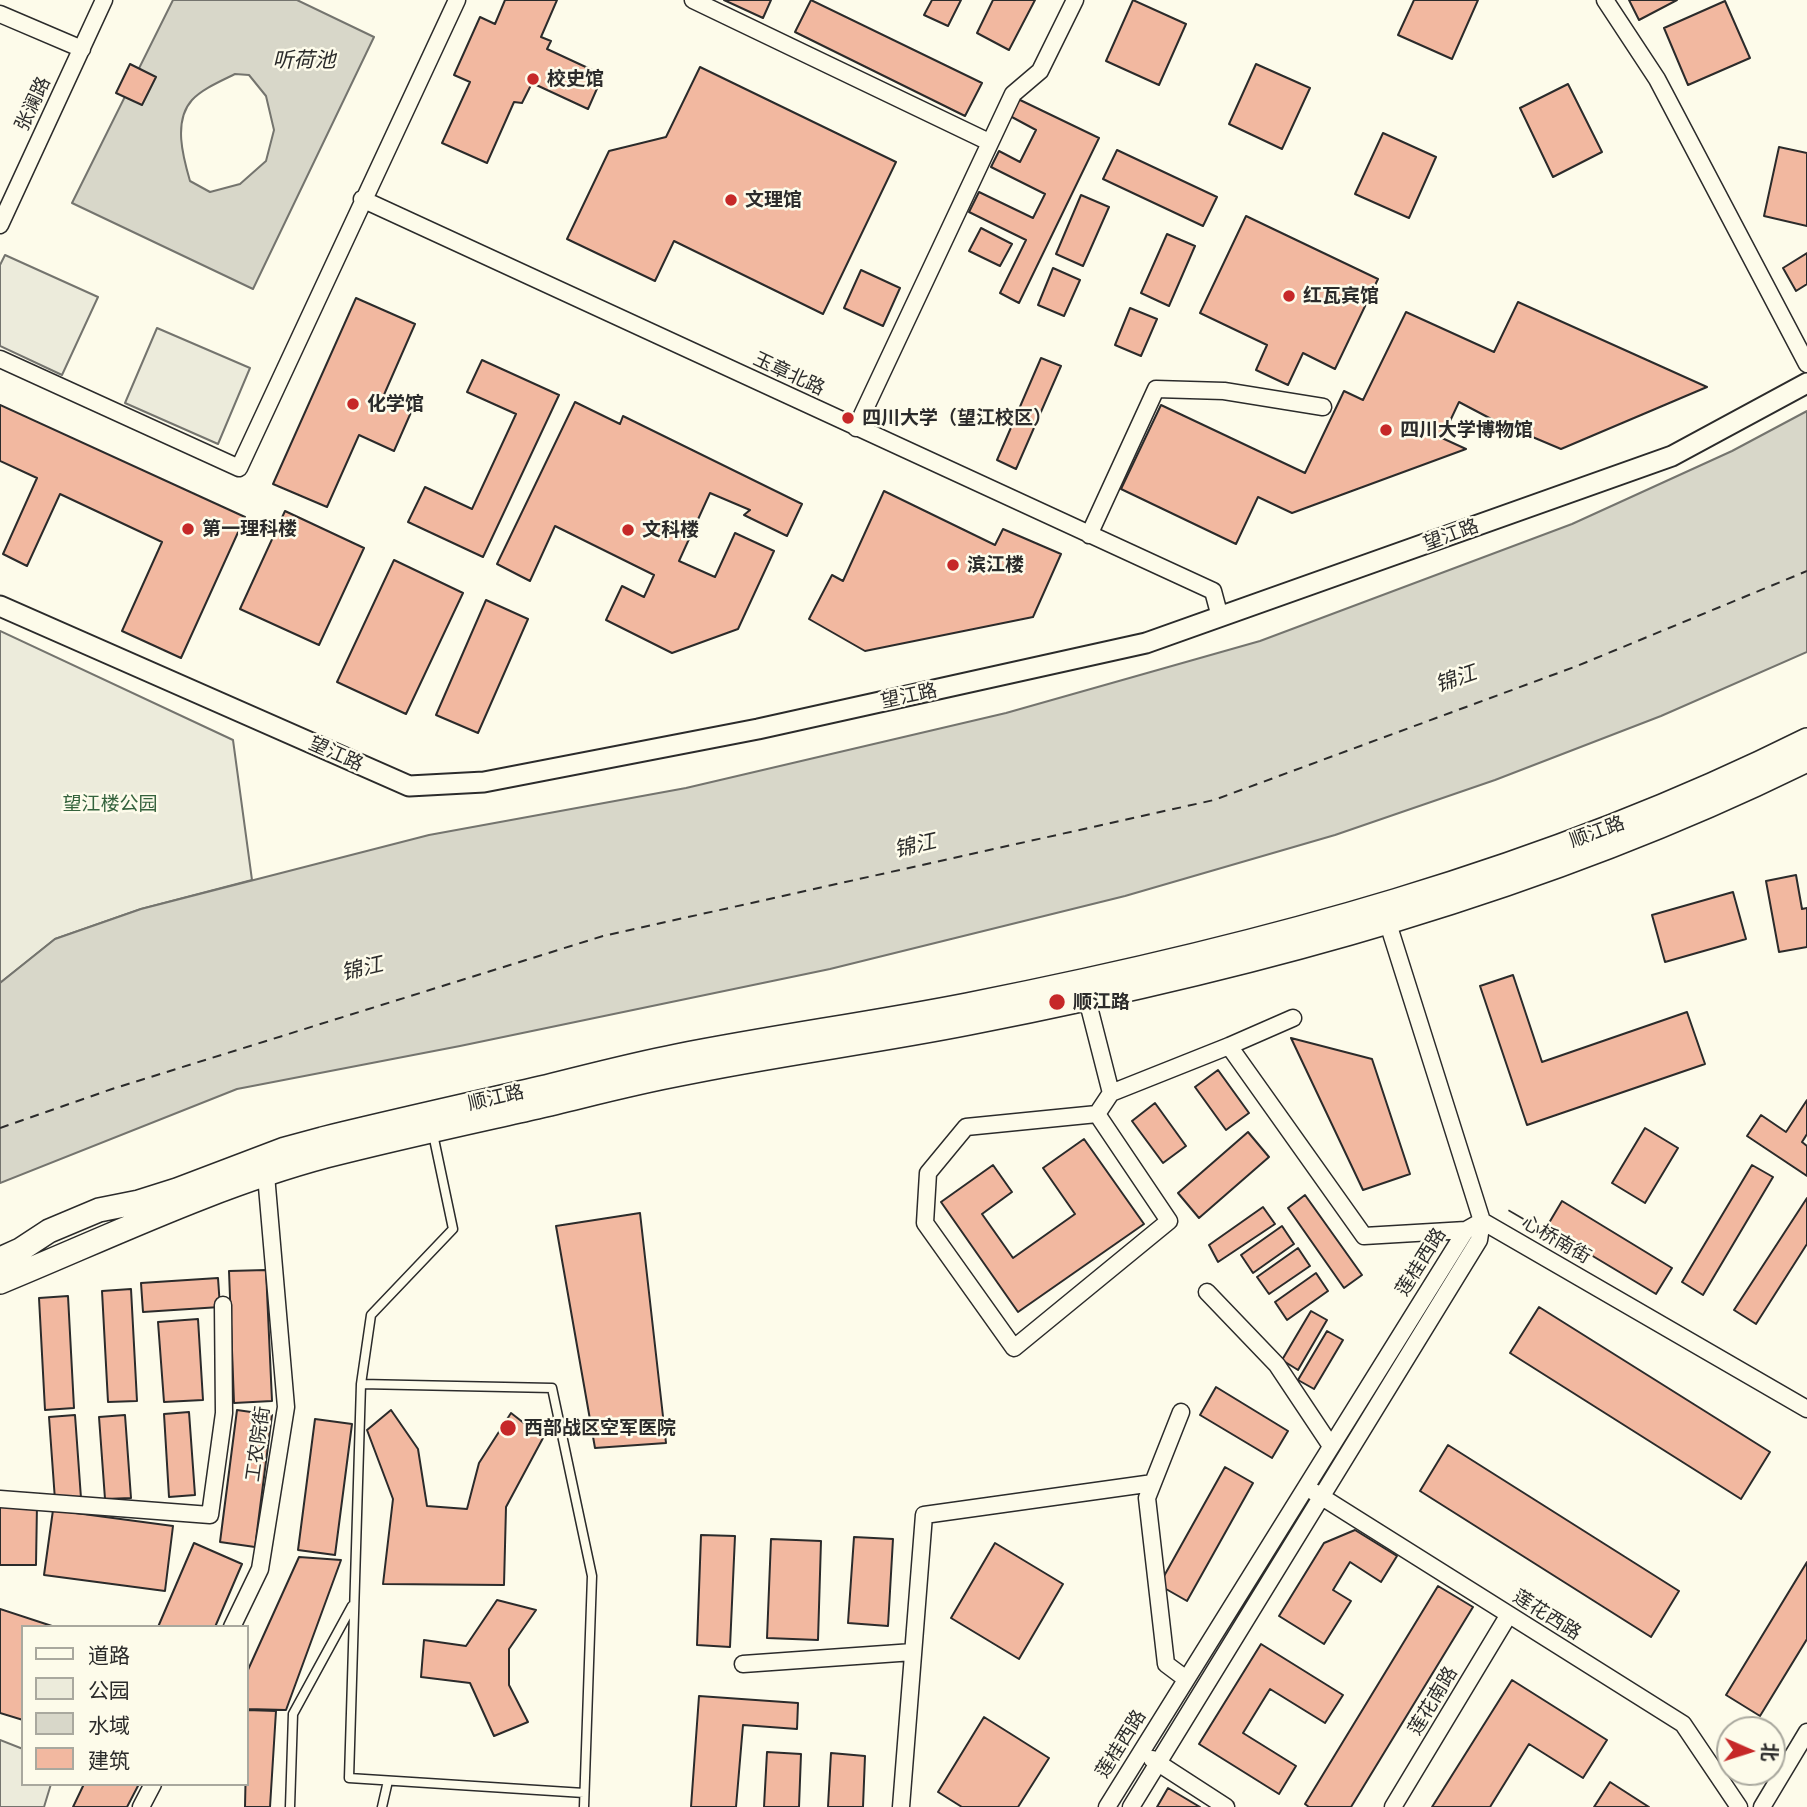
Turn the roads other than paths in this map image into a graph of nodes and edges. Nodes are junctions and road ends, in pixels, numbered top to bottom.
1 (104, 0) edge
2 (457, 0) edge
3 (693, 0) edge
4 (1075, 0) edge
5 (1605, 0) edge
6 (0, 14) edge
7 (82, 49) junction
8 (989, 142) junction
9 (362, 199) junction
10 (0, 225) edge
11 (0, 359) edge
12 (1807, 364) edge
13 (1807, 383) edge
14 (1323, 407) dead end
15 (856, 428) junction
16 (1089, 535) junction
17 (0, 606) edge
18 (1220, 617) junction
19 (1807, 740) edge
20 (1807, 760) edge
21 (1385, 914) junction
22 (1087, 999) junction
23 (1293, 1018) dead end
24 (1229, 1046) junction
25 (1111, 1093) junction
26 (1097, 1114) junction
27 (432, 1131) junction
28 (266, 1175) junction
29 (1482, 1221) junction
30 (1466, 1230) junction
31 (0, 1259) edge
32 (0, 1282) edge
33 (1207, 1292) dead end
34 (223, 1305) dead end
35 (361, 1384) junction
36 (1807, 1409) edge
37 (1181, 1412) dead end
38 (1331, 1446) junction
39 (1153, 1483) junction
40 (1306, 1487) junction
41 (1321, 1497) junction
42 (0, 1499) edge
43 (353, 1604) junction
44 (1508, 1616) junction
45 (233, 1625) edge
46 (913, 1652) junction
47 (743, 1664) dead end
48 (1186, 1679) junction
49 (1807, 1732) edge
50 (1142, 1751) junction
51 (1158, 1763) junction
52 (388, 1781) junction
53 (152, 1786) edge
54 (584, 1793) junction
55 (141, 1807) edge
56 (290, 1807) edge
57 (382, 1807) edge
58 (584, 1807) edge
59 (901, 1807) edge
60 (1107, 1807) edge
61 (1131, 1807) edge
62 (1226, 1807) edge
63 (1393, 1807) edge
64 (1739, 1807) edge
65 (1762, 1807) edge

1 - 7 street, 张澜路
2 - 9 street
3 - 8 street
4 - 8 street
5 - 12 street
6 - 7 street
7 - 10 street, 张澜路
8 - 15 street
9 - 11 street
9 - 15 street, 玉章北路
13 - 18 street, 望江路
14 - 16 street
15 - 16 street, 玉章北路
16 - 18 street, 玉章北路
17 - 18 street, 望江路
19 - 21 main road, 顺江路
20 - 21 main road, 顺江路
21 - 22 main road, 顺江路
21 - 29 street, 一心桥南街
21 - 31 main road, 顺江路
22 - 25 street
22 - 27 main road, 顺江路
23 - 24 street
24 - 25 street
24 - 30 street
25 - 26 street
26 - 26 street
27 - 28 main road, 顺江路
27 - 35 lane
28 - 32 main road, 顺江路
28 - 45 street, 工农院街
29 - 30 street, 莲桂西路
29 - 36 street, 一心桥南街
29 - 41 street, 莲桂西路
30 - 38 street, 莲桂西路
33 - 38 street
34 - 42 street
35 - 43 lane
35 - 54 lane
37 - 39 street
38 - 40 street, 莲桂西路
39 - 46 street
39 - 48 street
40 - 41 street, 莲花西路
40 - 48 street, 莲桂西路
41 - 44 street, 莲花西路
41 - 51 street, 莲桂西路
43 - 52 lane
43 - 56 lane
44 - 63 street, 莲花南路
44 - 64 street, 莲花西路
46 - 47 street
46 - 59 street
48 - 50 street, 莲桂西路
49 - 65 street
50 - 51 street
50 - 60 street, 莲桂西路
51 - 61 street, 莲桂西路
51 - 62 street
52 - 54 lane
52 - 57 lane
53 - 55 street
54 - 58 lane

